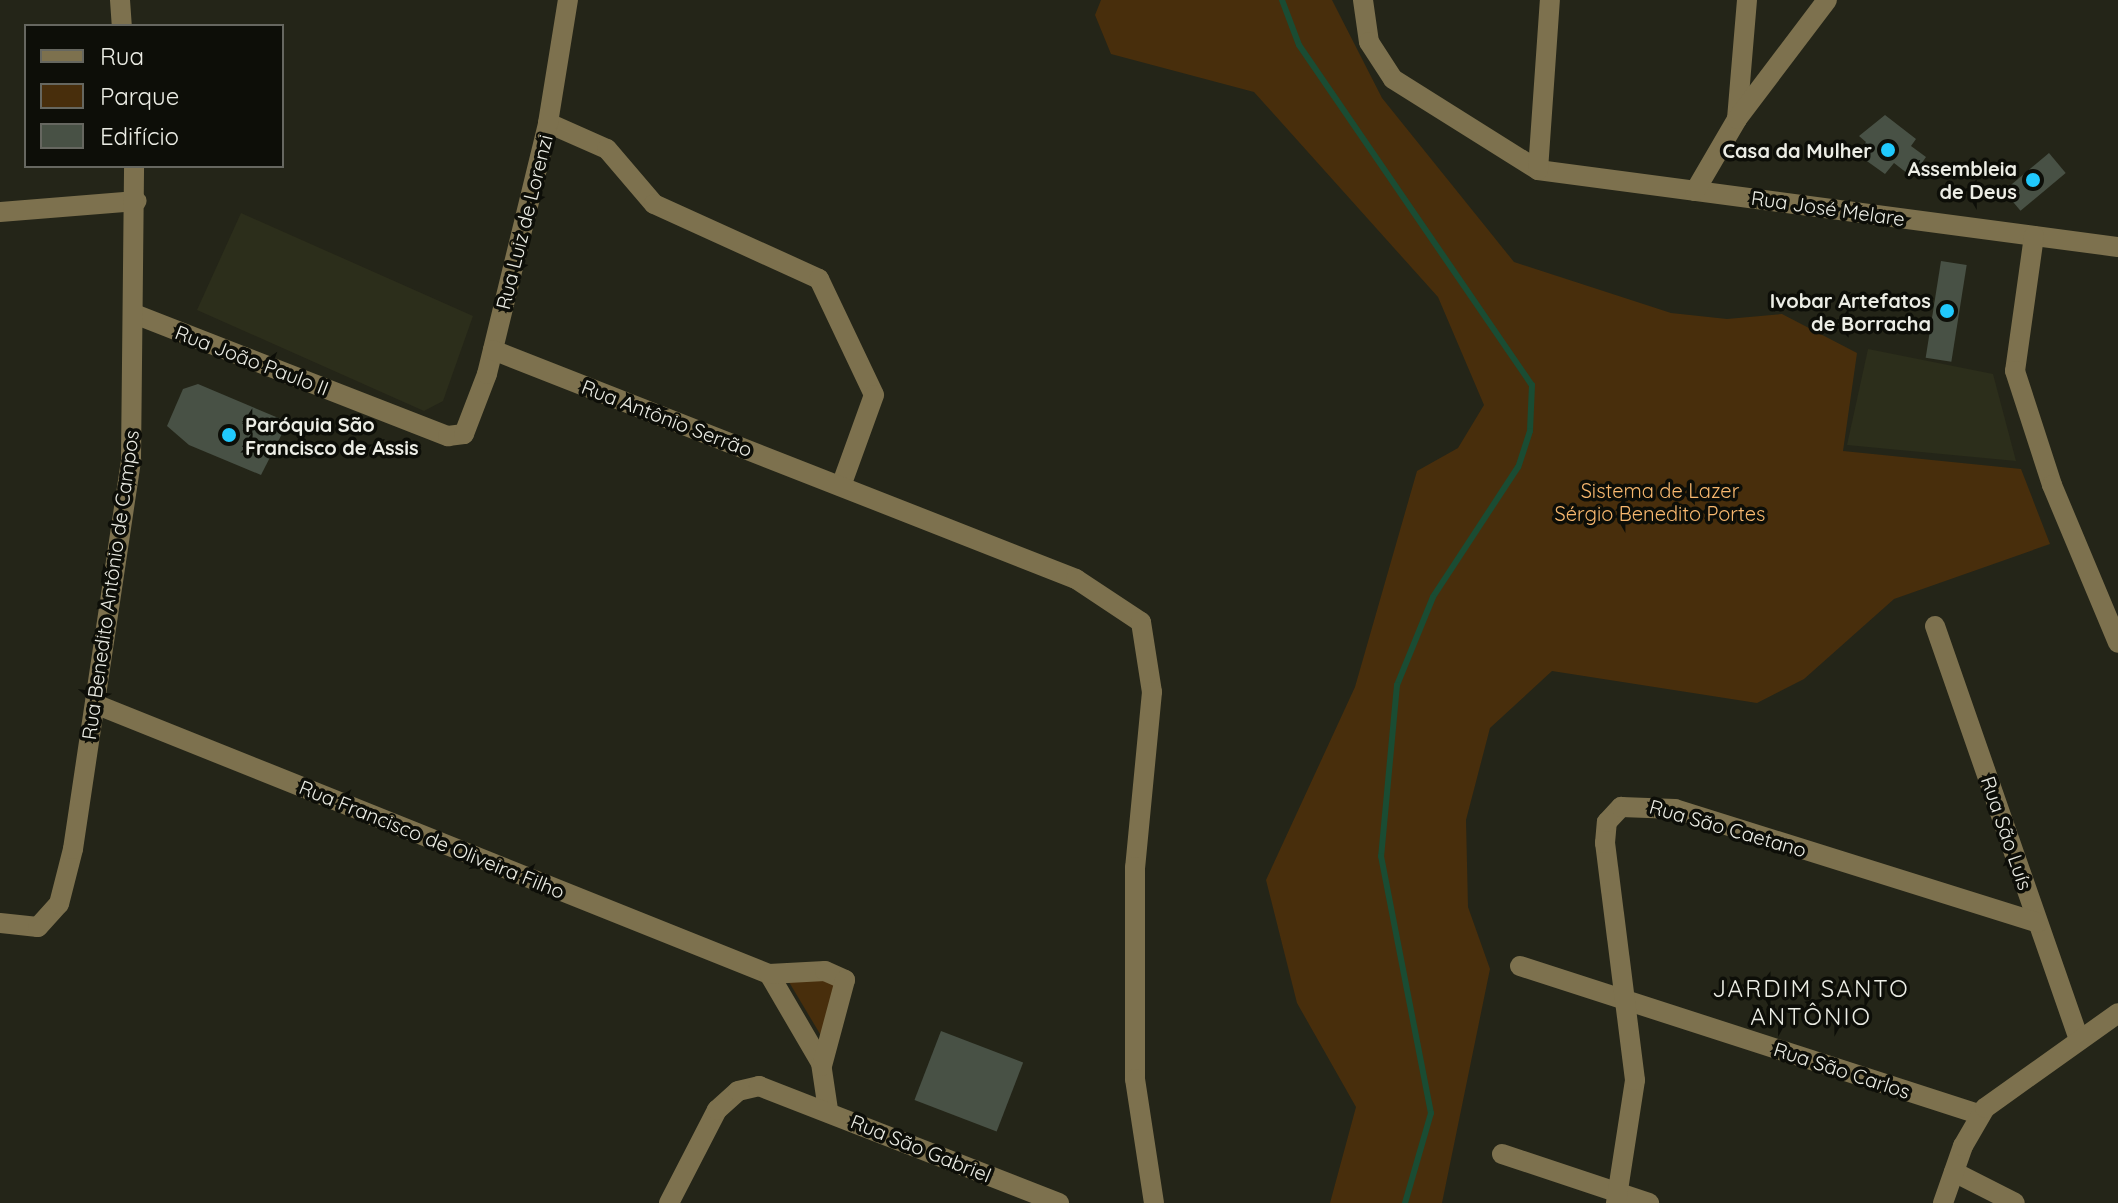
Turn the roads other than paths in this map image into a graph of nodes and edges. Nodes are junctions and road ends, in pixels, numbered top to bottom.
1 (120, 0) edge
2 (568, 0) edge
3 (1363, 0) edge
4 (1550, 0) edge
5 (1747, 0) edge
6 (1827, 0) edge
7 (122, 24) edge
8 (1737, 119) junction
9 (548, 123) junction
10 (134, 168) edge
11 (1538, 170) junction
12 (1695, 191) junction
13 (137, 201) junction
14 (0, 212) edge
15 (2034, 236) junction
16 (2118, 247) edge
17 (137, 315) junction
18 (493, 350) junction
19 (458, 436) joint
20 (841, 486) junction
21 (1935, 626) dead end
22 (2118, 643) edge
23 (95, 704) junction
24 (0, 923) edge
25 (2038, 923) junction
26 (1520, 966) dead end
27 (769, 974) junction
28 (1626, 1000) junction
29 (2118, 1013) edge
30 (2079, 1040) junction
31 (822, 1066) junction
32 (828, 1110) junction
33 (1981, 1115) junction
34 (1502, 1154) dead end
35 (1954, 1172) junction
36 (1616, 1198) edge
37 (669, 1203) edge
38 (1059, 1203) edge
39 (1154, 1203) edge
40 (1649, 1203) edge
41 (1943, 1203) edge
42 (2015, 1203) edge

1 - 7 street
2 - 9 street, Rua Luiz de Lorenzi
3 - 11 street
4 - 11 street
5 - 8 street
6 - 8 street
8 - 12 street
9 - 18 street, Rua Luiz de Lorenzi
9 - 20 street
10 - 13 street, Rua Benedito Antônio de Campos
11 - 12 street, Rua José Melare
12 - 15 street, Rua José Melare
13 - 14 street
13 - 17 street, Rua Benedito Antônio de Campos
15 - 16 street, Rua José Melare
15 - 22 street
17 - 19 street, Rua João Paulo II
17 - 23 street, Rua Benedito Antônio de Campos
18 - 19 street, Rua Luiz de Lorenzi
18 - 20 street, Rua Antônio Serrão
20 - 39 street, Rua Antônio Serrão
21 - 25 street, Rua São Luís
23 - 24 street, Rua Benedito Antônio de Campos
23 - 27 street, Rua Francisco de Oliveira Filho
25 - 28 street, Rua São Caetano
25 - 30 street, Rua São Luís
26 - 28 street, Rua São Carlos
27 - 31 street, Rua Francisco de Oliveira Filho
27 - 31 street, Rua Francisco de Oliveira Filho
28 - 33 street, Rua São Carlos
28 - 36 street, Rua São Caetano
29 - 30 street
30 - 33 street
31 - 32 street, Rua Francisco de Oliveira Filho
32 - 37 street, Rua São Gabriel
32 - 38 street, Rua São Gabriel
33 - 35 street
34 - 36 street
35 - 41 street
35 - 42 street
36 - 40 street

